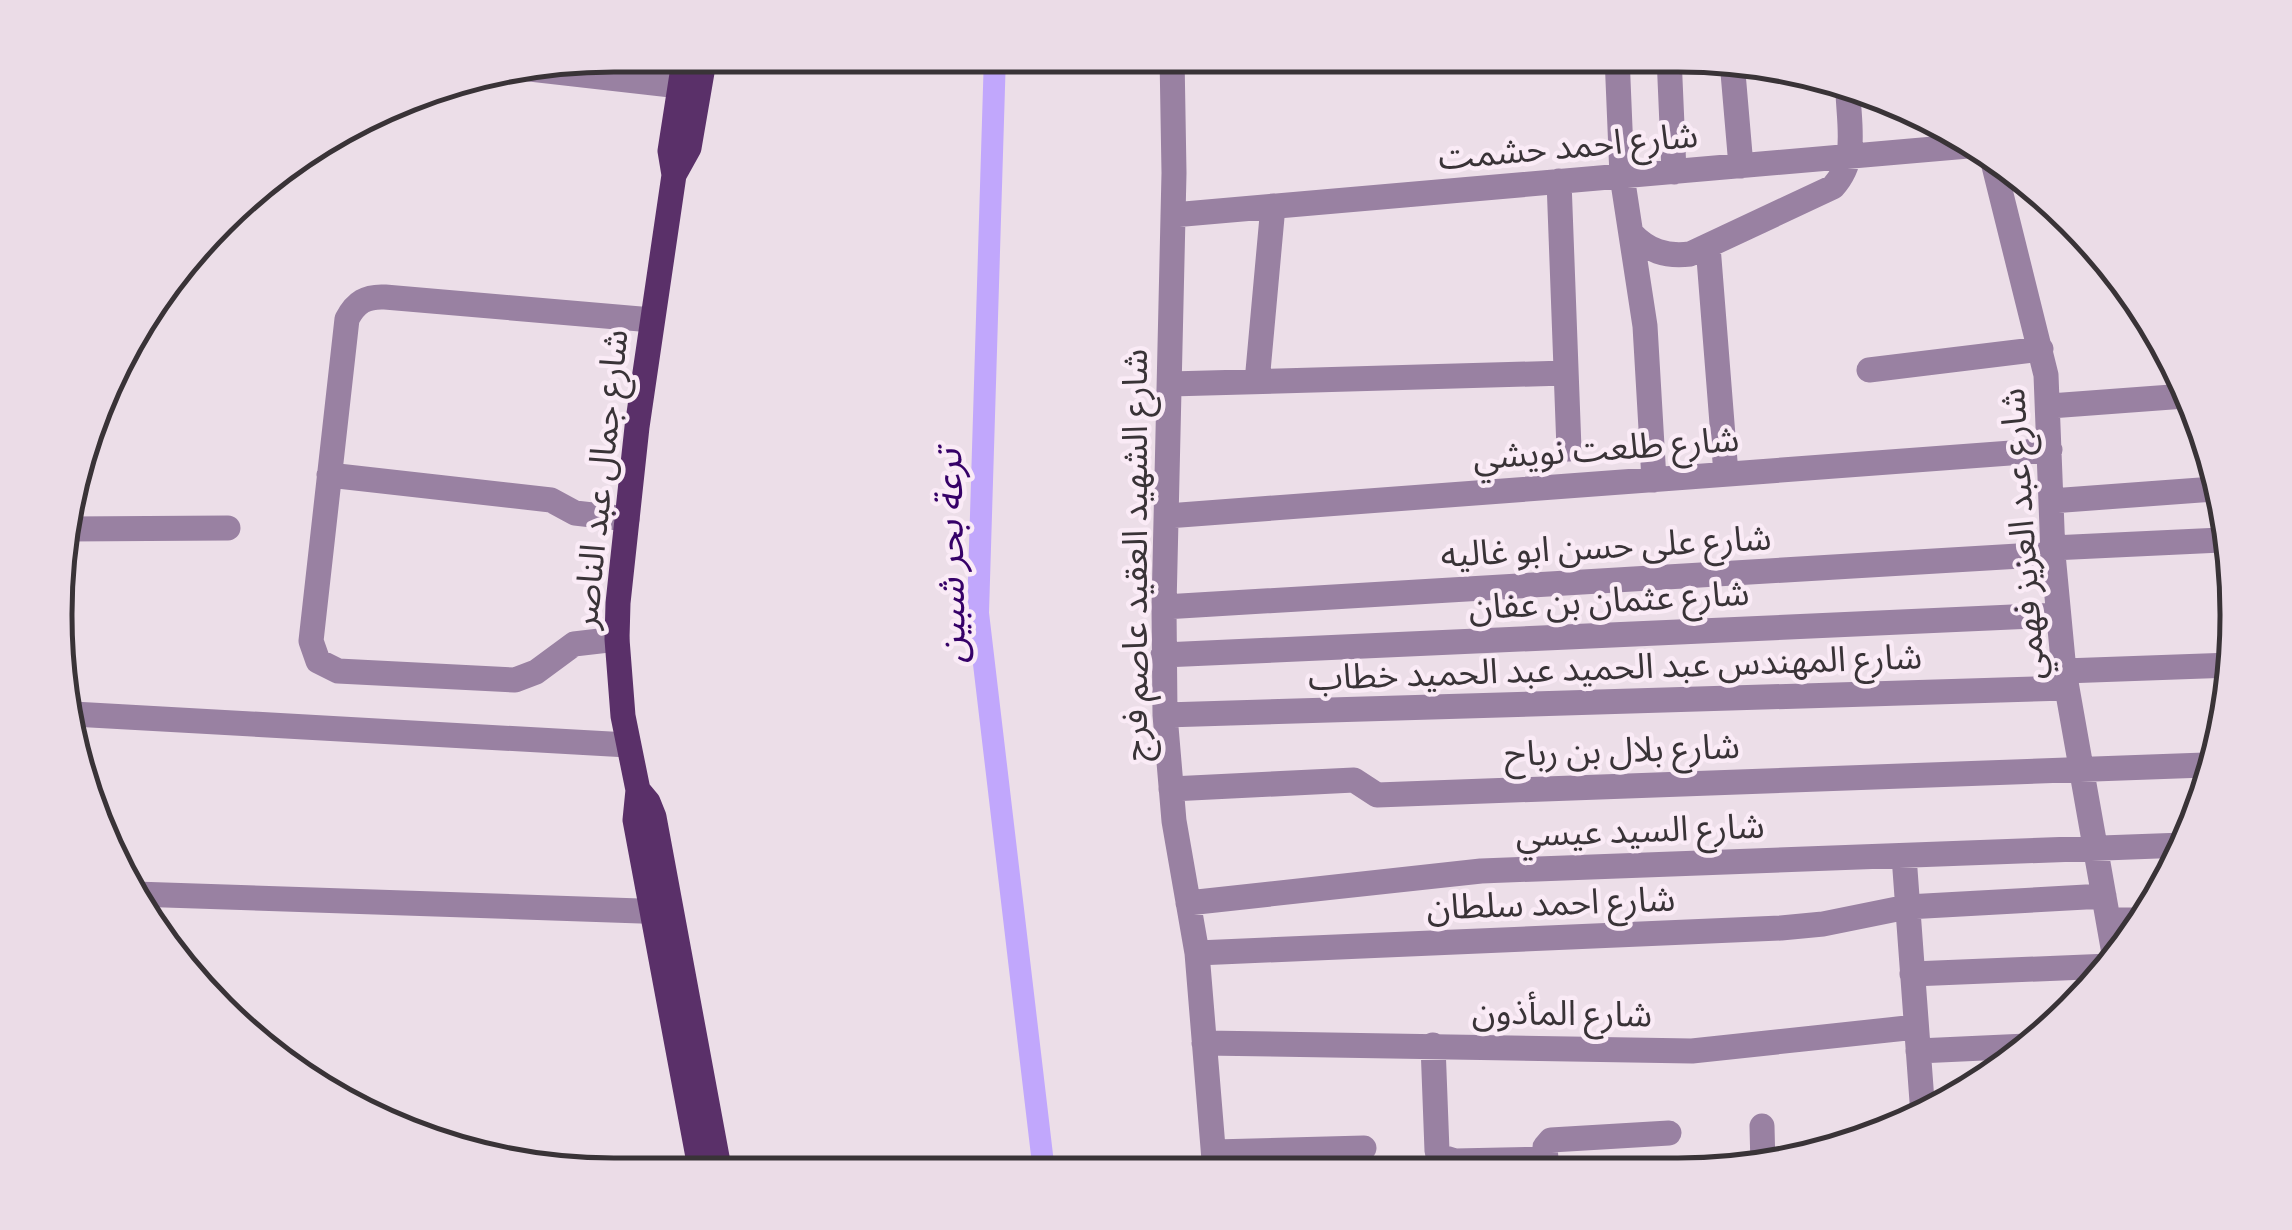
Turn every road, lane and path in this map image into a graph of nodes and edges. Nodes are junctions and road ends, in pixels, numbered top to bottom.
1 (683, 72) edge
2 (702, 72) edge
3 (1172, 72) edge
4 (1618, 72) edge
5 (1670, 72) edge
6 (577, 74) edge
7 (1733, 76) edge
8 (680, 86) junction
9 (1848, 100) edge
10 (1952, 147) edge
11 (1850, 156) junction
12 (1741, 166) junction
13 (1674, 172) junction
14 (674, 175) junction
15 (1622, 176) junction
16 (1997, 178) edge
17 (1559, 182) junction
18 (1273, 206) junction
19 (1173, 215) junction
20 (1632, 233) junction
21 (1708, 246) junction
22 (652, 320) junction
23 (2041, 350) junction
24 (1869, 370) dead end
25 (1566, 372) junction
26 (1257, 382) junction
27 (1170, 384) junction
28 (2174, 397) edge
29 (2050, 406) junction
30 (1568, 449) dead end
31 (2050, 450) junction
32 (1726, 474) junction
33 (330, 475) junction
34 (1654, 480) junction
35 (2204, 490) edge
36 (2051, 500) junction
37 (1167, 516) junction
38 (627, 520) junction
39 (228, 528) dead end
40 (80, 529) edge
41 (2214, 540) edge
42 (2052, 551) junction
43 (1164, 608) junction
44 (2058, 616) junction
45 (617, 640) junction
46 (1164, 655) junction
47 (2217, 666) edge
48 (2066, 680) junction
49 (82, 714) edge
50 (1165, 715) junction
51 (628, 745) junction
52 (2198, 765) edge
53 (2081, 768) junction
54 (1171, 789) junction
55 (2168, 845) edge
56 (2095, 847) junction
57 (1904, 856) junction
58 (150, 894) edge
59 (1188, 903) junction
60 (1907, 907) junction
61 (2106, 908) junction
62 (664, 911) junction
63 (2128, 916) edge
64 (2111, 939) edge
65 (1196, 953) junction
66 (2090, 967) edge
67 (1912, 974) junction
68 (1917, 1039) junction
69 (1204, 1043) junction
70 (1434, 1045) junction
71 (2007, 1045) edge
72 (1928, 1096) edge
73 (1762, 1126) dead end
74 (1669, 1133) dead end
75 (1364, 1148) dead end
76 (1762, 1151) edge
77 (699, 1158) edge
78 (717, 1158) edge
79 (1214, 1158) edge
80 (1257, 1158) edge
81 (1442, 1158) edge
82 (1546, 1158) edge

1 - 8 main road, شارع جمال عبد الناصر
2 - 14 main road, شارع جمال عبد الناصر
3 - 19 street, شارع الشهيد العقيد عاصم فرج
4 - 15 street
5 - 13 street
6 - 8 street
7 - 12 street
8 - 14 main road, شارع جمال عبد الناصر
9 - 11 street
10 - 11 street, شارع احمد حشمت
11 - 12 street, شارع احمد حشمت
11 - 21 street
12 - 13 street, شارع احمد حشمت
13 - 15 street, شارع احمد حشمت
14 - 22 main road, شارع جمال عبد الناصر
15 - 17 street, شارع احمد حشمت
15 - 20 street
16 - 23 street, شارع عبد العزيز فهمي
17 - 18 street, شارع احمد حشمت
17 - 25 street
18 - 19 street, شارع احمد حشمت
18 - 26 street
19 - 27 street, شارع الشهيد العقيد عاصم فرج
20 - 21 street
20 - 34 street
21 - 32 street
22 - 33 street
22 - 38 main road, شارع جمال عبد الناصر
23 - 24 street
23 - 29 street, شارع عبد العزيز فهمي
25 - 26 street
25 - 30 street
26 - 27 street
27 - 37 street, شارع الشهيد العقيد عاصم فرج
28 - 29 street
29 - 31 street, شارع عبد العزيز فهمي
31 - 32 street, شارع طلعت نويشي
31 - 36 street, شارع عبد العزيز فهمي
32 - 34 street, شارع طلعت نويشي
33 - 38 street
33 - 45 street
34 - 37 street, شارع طلعت نويشي
35 - 36 street
36 - 42 street, شارع عبد العزيز فهمي
37 - 43 street, شارع الشهيد العقيد عاصم فرج
38 - 45 main road, شارع جمال عبد الناصر
39 - 40 street
41 - 42 street, شارع على حسن ابو غاليه
42 - 43 street, شارع على حسن ابو غاليه
42 - 44 street, شارع عبد العزيز فهمي
43 - 46 street, شارع الشهيد العقيد عاصم فرج
44 - 46 street, شارع عثمان بن عفان
44 - 48 street, شارع عبد العزيز فهمي
45 - 51 main road, شارع جمال عبد الناصر
46 - 50 street, شارع الشهيد العقيد عاصم فرج
47 - 48 street, شارع المهندس عبد الحميد عبد الحميد خطاب
48 - 50 street, شارع المهندس عبد الحميد عبد الحميد خطاب
48 - 53 street, شارع عبد العزيز فهمي
49 - 51 street
50 - 54 street, شارع الشهيد العقيد عاصم فرج
51 - 62 main road, شارع جمال عبد الناصر
52 - 53 street, شارع بلال بن رباح
53 - 54 street, شارع بلال بن رباح
53 - 56 street, شارع عبد العزيز فهمي
54 - 59 street, شارع الشهيد العقيد عاصم فرج
55 - 56 street, شارع السيد عيسي
56 - 57 street, شارع السيد عيسي
56 - 61 street, شارع عبد العزيز فهمي
57 - 59 street, شارع السيد عيسي
57 - 60 street
58 - 62 street
59 - 65 street, شارع الشهيد العقيد عاصم فرج
60 - 61 street, شارع احمد سلطان
60 - 65 street, شارع احمد سلطان
60 - 67 street
61 - 63 street, شارع احمد سلطان
61 - 64 street, شارع عبد العزيز فهمي
62 - 77 main road, شارع جمال عبد الناصر
62 - 78 main road, شارع جمال عبد الناصر
65 - 69 street, شارع الشهيد العقيد عاصم فرج
66 - 67 street
67 - 68 street
68 - 70 street, شارع المأذون
68 - 71 street, شارع المأذون
68 - 72 street
69 - 70 street, شارع المأذون
69 - 79 street, شارع الشهيد العقيد عاصم فرج
70 - 81 street
73 - 76 street
74 - 82 street
75 - 80 street

